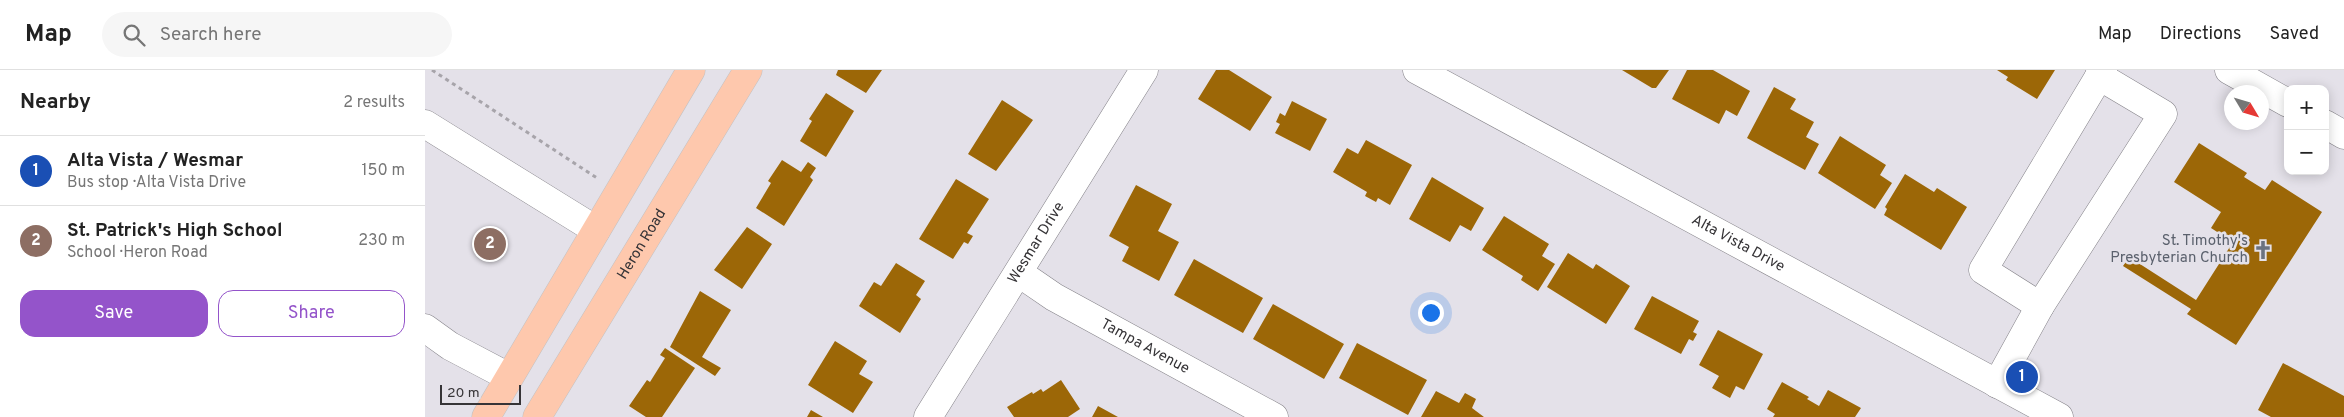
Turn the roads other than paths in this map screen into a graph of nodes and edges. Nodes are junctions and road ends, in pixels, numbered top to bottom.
1 (691, 70) edge
2 (748, 70) edge
3 (1144, 70) edge
4 (1417, 70) edge
5 (2229, 70) edge
6 (2101, 73) edge
7 (2284, 101) edge
8 (425, 124) edge
9 (2329, 126) edge
10 (2344, 134) edge
11 (596, 230) junction
12 (1019, 273) junction
13 (2040, 306) junction
14 (425, 328) edge
15 (509, 377) junction
16 (1997, 384) junction
17 (485, 417) edge
18 (537, 417) edge
19 (928, 417) edge
20 (1274, 417) edge
21 (2059, 417) edge

1 - 11 main road
2 - 18 main road, Heron Road
3 - 12 street, Wesmar Drive
4 - 16 street, Alta Vista Drive
5 - 7 street
6 - 13 street
6 - 13 street
8 - 11 street
9 - 10 street
11 - 15 main road
12 - 19 street, Wesmar Drive
12 - 20 street, Tampa Avenue
13 - 16 street
14 - 15 street
15 - 17 main road
16 - 21 street, Alta Vista Drive

